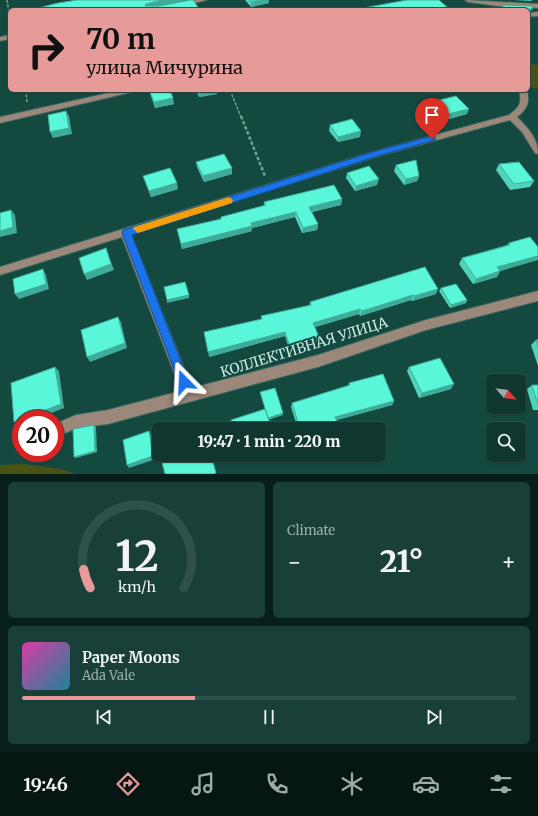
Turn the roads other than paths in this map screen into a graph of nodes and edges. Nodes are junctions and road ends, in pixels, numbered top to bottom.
1 (204, 0) edge
2 (468, 0) edge
3 (173, 6) edge
4 (538, 6) edge
5 (123, 92) edge
6 (524, 92) edge
7 (512, 117) junction
8 (0, 120) edge
9 (538, 151) edge
10 (126, 233) junction
11 (0, 271) edge
12 (538, 296) edge
13 (189, 396) junction
14 (64, 427) edge

1 - 3 street
2 - 4 street
5 - 8 street
6 - 7 street
7 - 9 street
7 - 10 street
10 - 11 street
10 - 13 street
12 - 13 street, КОЛЛЕКТИВНАЯ УЛИЦА
13 - 14 street, КОЛЛЕКТИВНАЯ УЛИЦА

